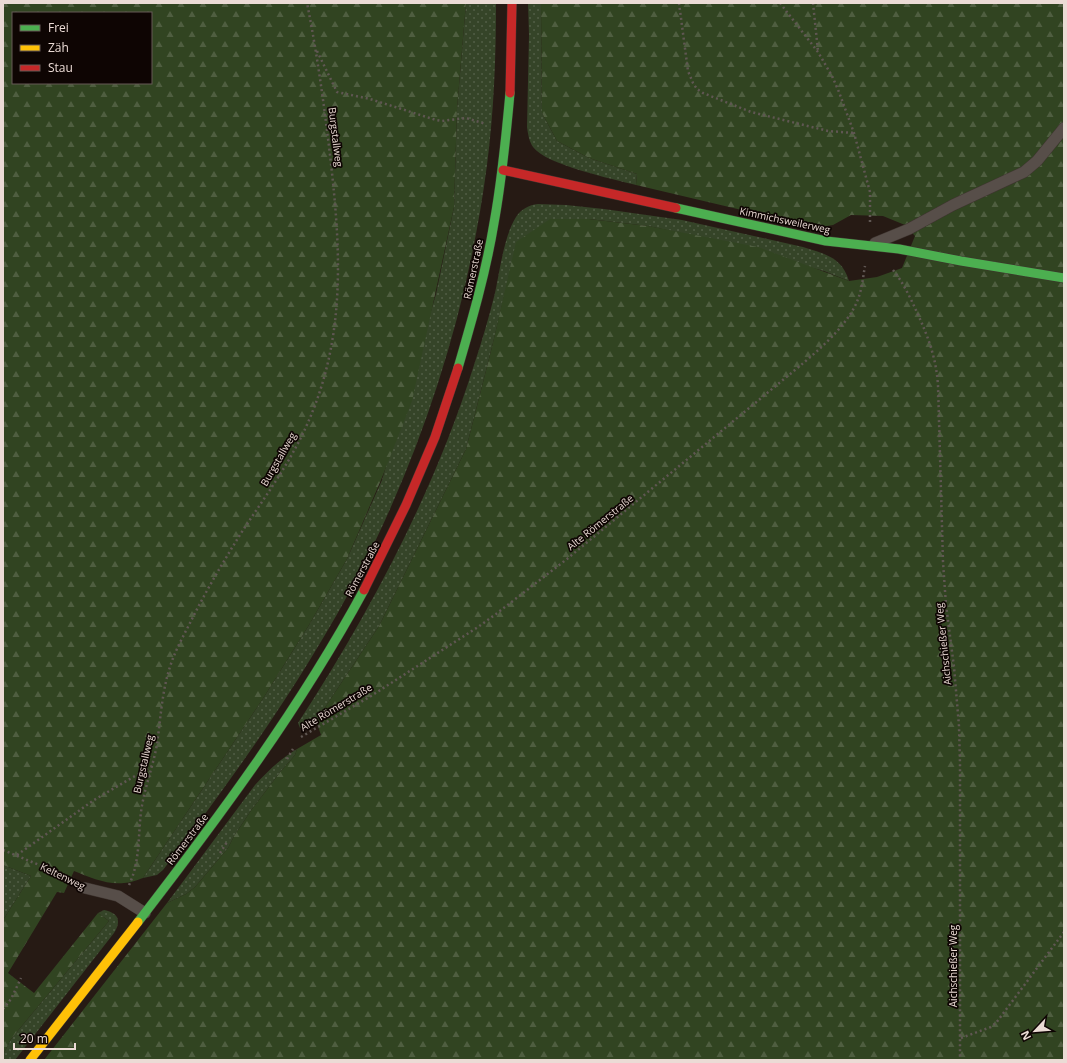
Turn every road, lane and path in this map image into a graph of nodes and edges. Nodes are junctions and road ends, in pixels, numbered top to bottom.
1 (307, 3) edge
2 (512, 3) edge
3 (679, 3) edge
4 (780, 3) edge
5 (813, 3) edge
6 (316, 50) junction
7 (818, 52) junction
8 (1064, 128) edge
9 (507, 131) junction
10 (854, 133) junction
11 (503, 170) junction
12 (869, 245) junction
13 (892, 268) dead end
14 (1064, 278) edge
15 (273, 739) junction
16 (152, 766) junction
17 (3, 850) edge
18 (17, 855) junction
19 (85, 888) joint
20 (123, 898) junction
21 (145, 913) junction
22 (1064, 932) edge
23 (21, 978) dead end
24 (3, 1009) edge
25 (961, 1038) junction
26 (30, 1060) edge
27 (960, 1060) edge

1 - 6 path, Burgstallweg
2 - 9 street, Römerstraße
3 - 10 path
4 - 7 path, Alte Römerstraße
5 - 7 path
6 - 9 path
6 - 16 path, Burgstallweg
7 - 10 path, Alte Römerstraße
8 - 12 lane
9 - 11 street, Römerstraße
10 - 12 path, Alte Römerstraße
11 - 12 street, Kimmichsweilerweg
11 - 15 street, Römerstraße
12 - 14 street, Kimmichsweilerweg
12 - 15 path, Alte Römerstraße
13 - 25 path, Aichschießer Weg
15 - 21 street, Römerstraße
16 - 18 path
16 - 20 path, Burgstallweg
17 - 18 path, Keltenweg
18 - 19 path, Keltenweg
19 - 20 lane, Keltenweg
20 - 21 lane, Keltenweg
21 - 26 street, Römerstraße
22 - 25 path
23 - 24 path
25 - 27 path, Aichschießer Weg

